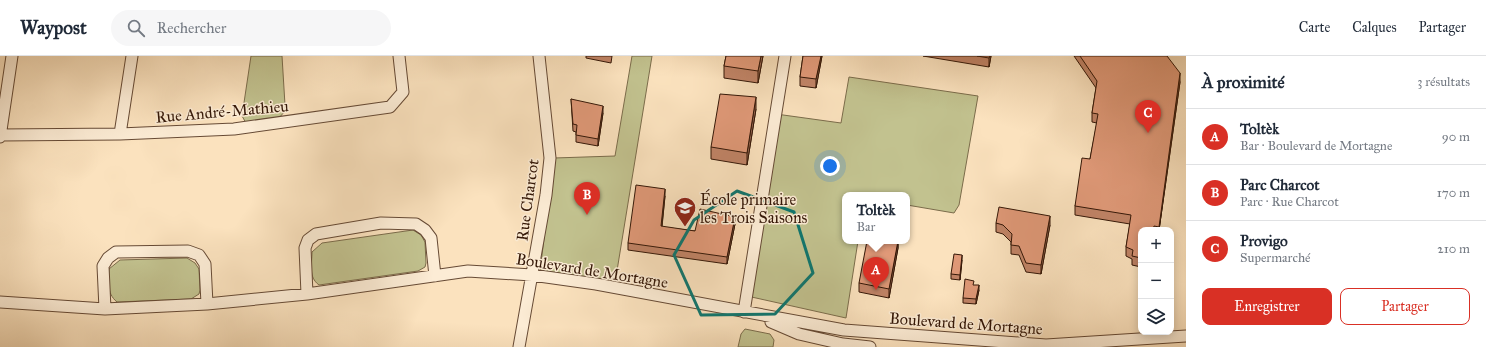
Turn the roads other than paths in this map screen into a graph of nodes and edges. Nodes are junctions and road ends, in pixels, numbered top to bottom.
1 (12, 56) edge
2 (132, 56) edge
3 (400, 56) edge
4 (539, 56) edge
5 (785, 56) edge
6 (120, 134) junction
7 (0, 136) edge
8 (532, 275) junction
9 (434, 276) junction
10 (307, 294) junction
11 (0, 302) edge
12 (207, 304) junction
13 (105, 309) junction
14 (744, 312) junction
15 (1186, 336) edge
16 (519, 347) edge
17 (870, 347) edge

1 - 7 street
2 - 6 street
3 - 6 street, Rue André-Mathieu
4 - 8 street, Rue Charcot
5 - 14 street
6 - 7 street, Rue André-Mathieu
8 - 9 street, Boulevard de Mortagne
8 - 14 street, Boulevard de Mortagne
8 - 16 street, Rue Charcot
9 - 10 street, Boulevard de Mortagne
9 - 10 street
10 - 12 street, Boulevard de Mortagne
11 - 13 street, Boulevard de Mortagne
12 - 13 street, Boulevard de Mortagne
12 - 13 street
14 - 15 street, Boulevard de Mortagne
14 - 17 street, Boulevard de Mortagne

